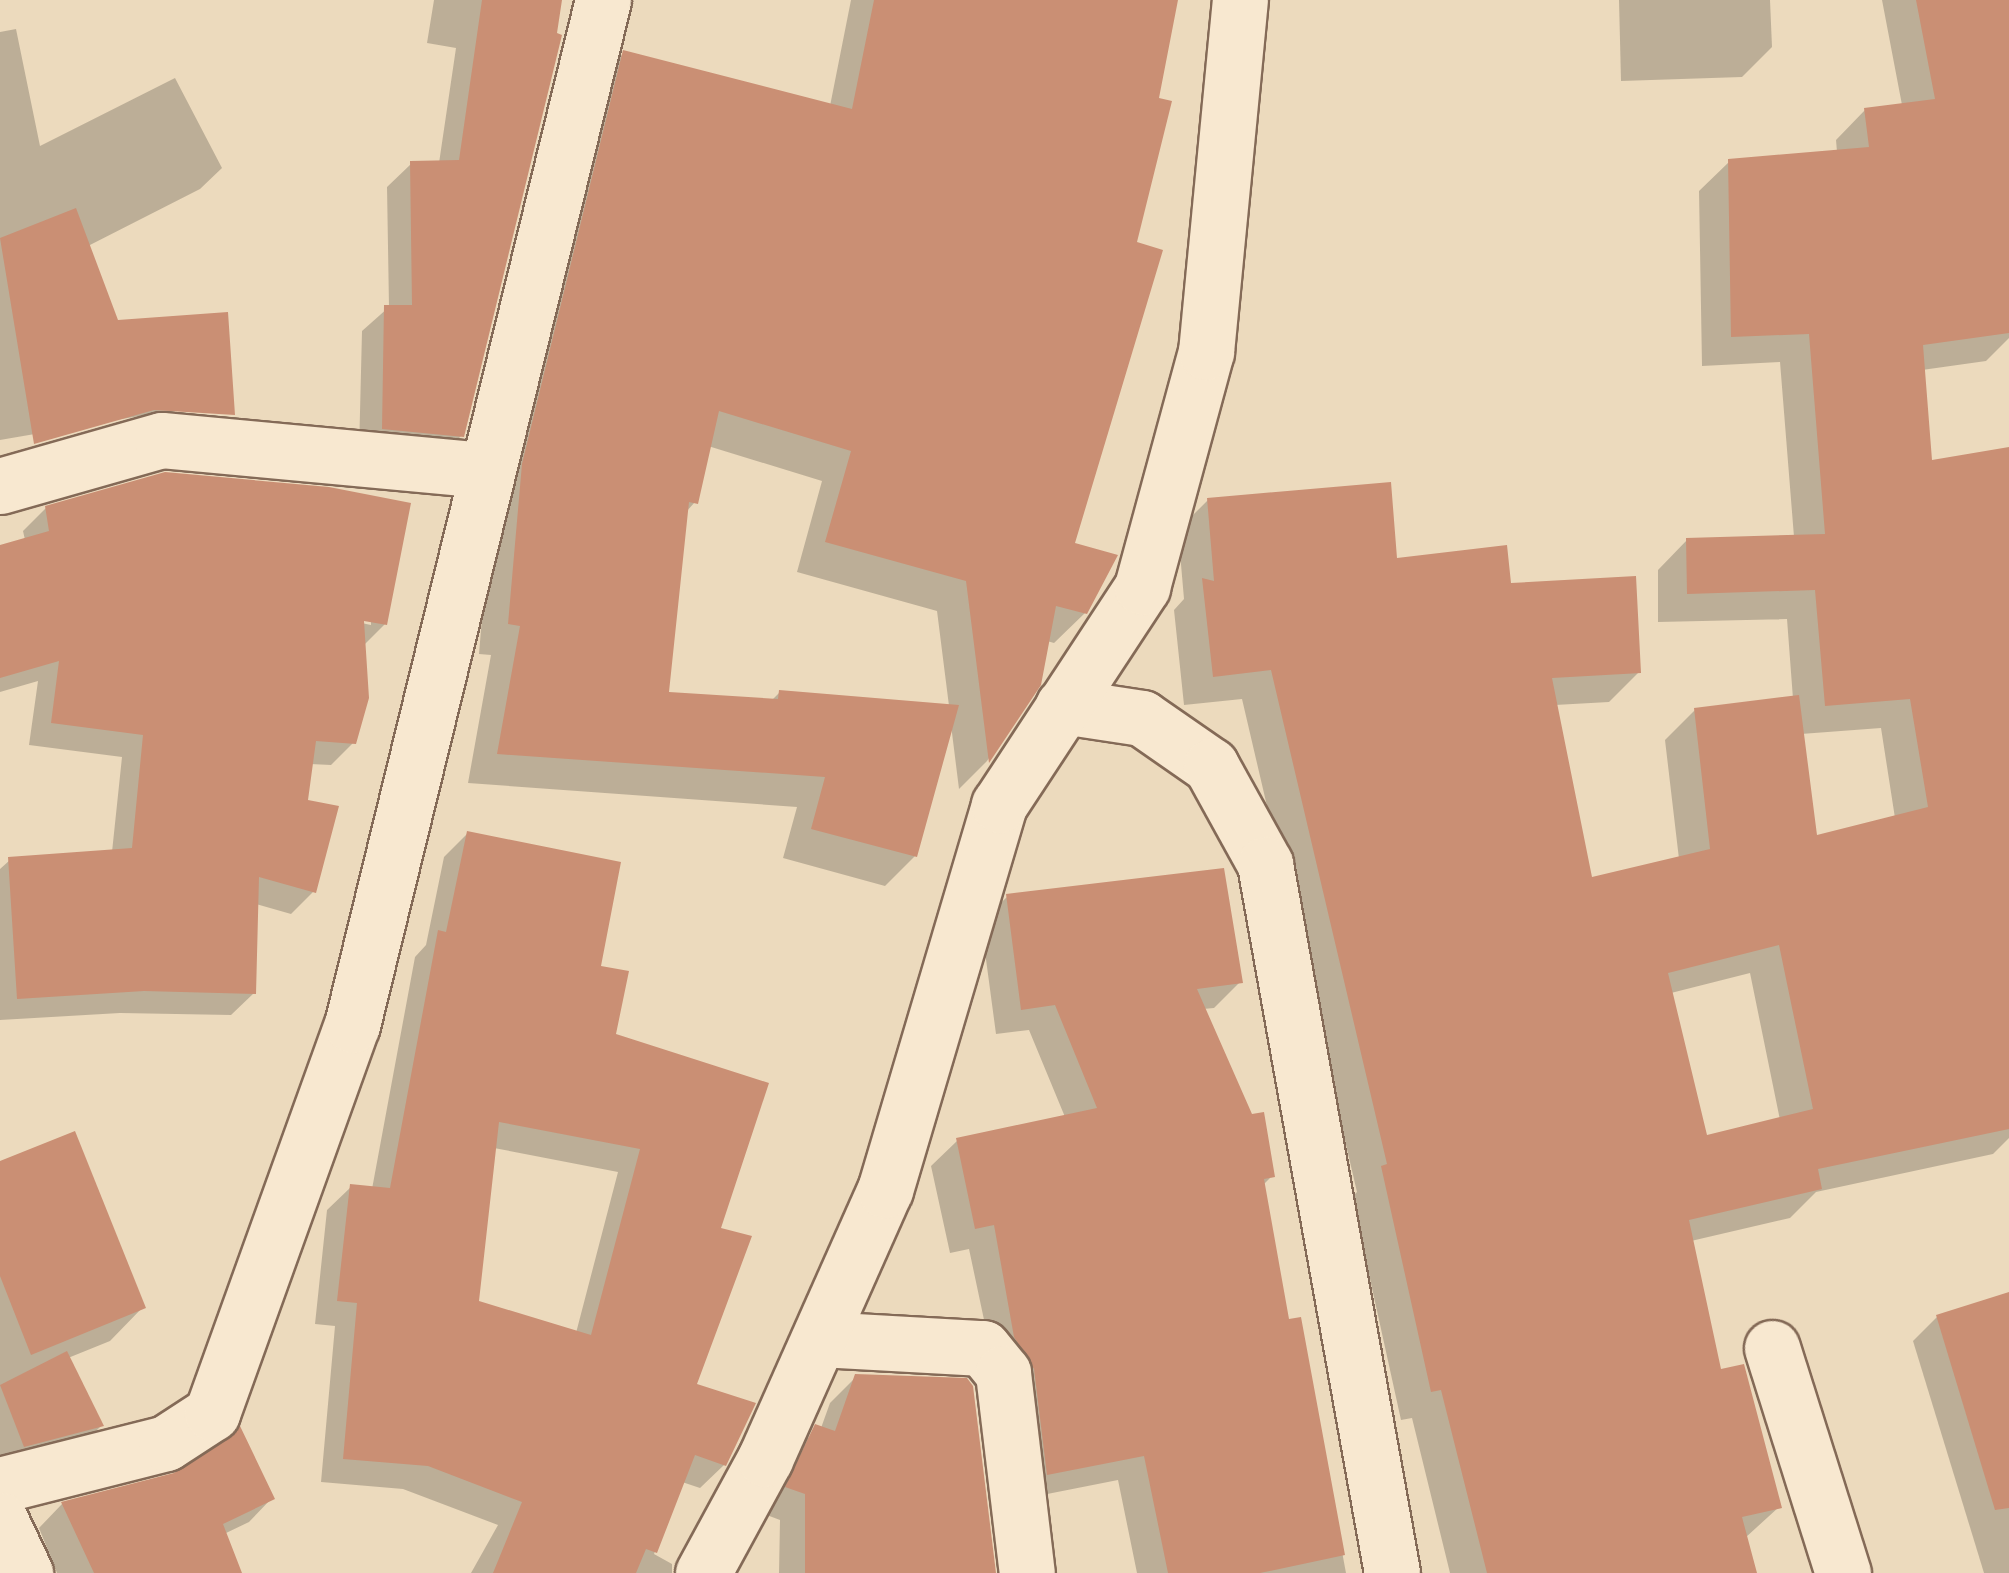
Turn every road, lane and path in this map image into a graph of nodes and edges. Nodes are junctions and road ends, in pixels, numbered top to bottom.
1 (603, 0) edge
2 (1240, 0) edge
3 (486, 470) junction
4 (0, 486) edge
5 (1064, 706) junction
6 (820, 1339) junction
7 (1772, 1348) dead end
8 (0, 1486) edge
9 (0, 1520) edge
10 (25, 1573) edge
11 (703, 1573) edge
12 (1027, 1573) edge
13 (1392, 1573) edge
14 (1843, 1573) edge

1 - 3 street
2 - 5 street
3 - 4 street
3 - 8 street
5 - 6 street
5 - 13 street
6 - 11 street
6 - 12 street
7 - 14 street
9 - 10 street

